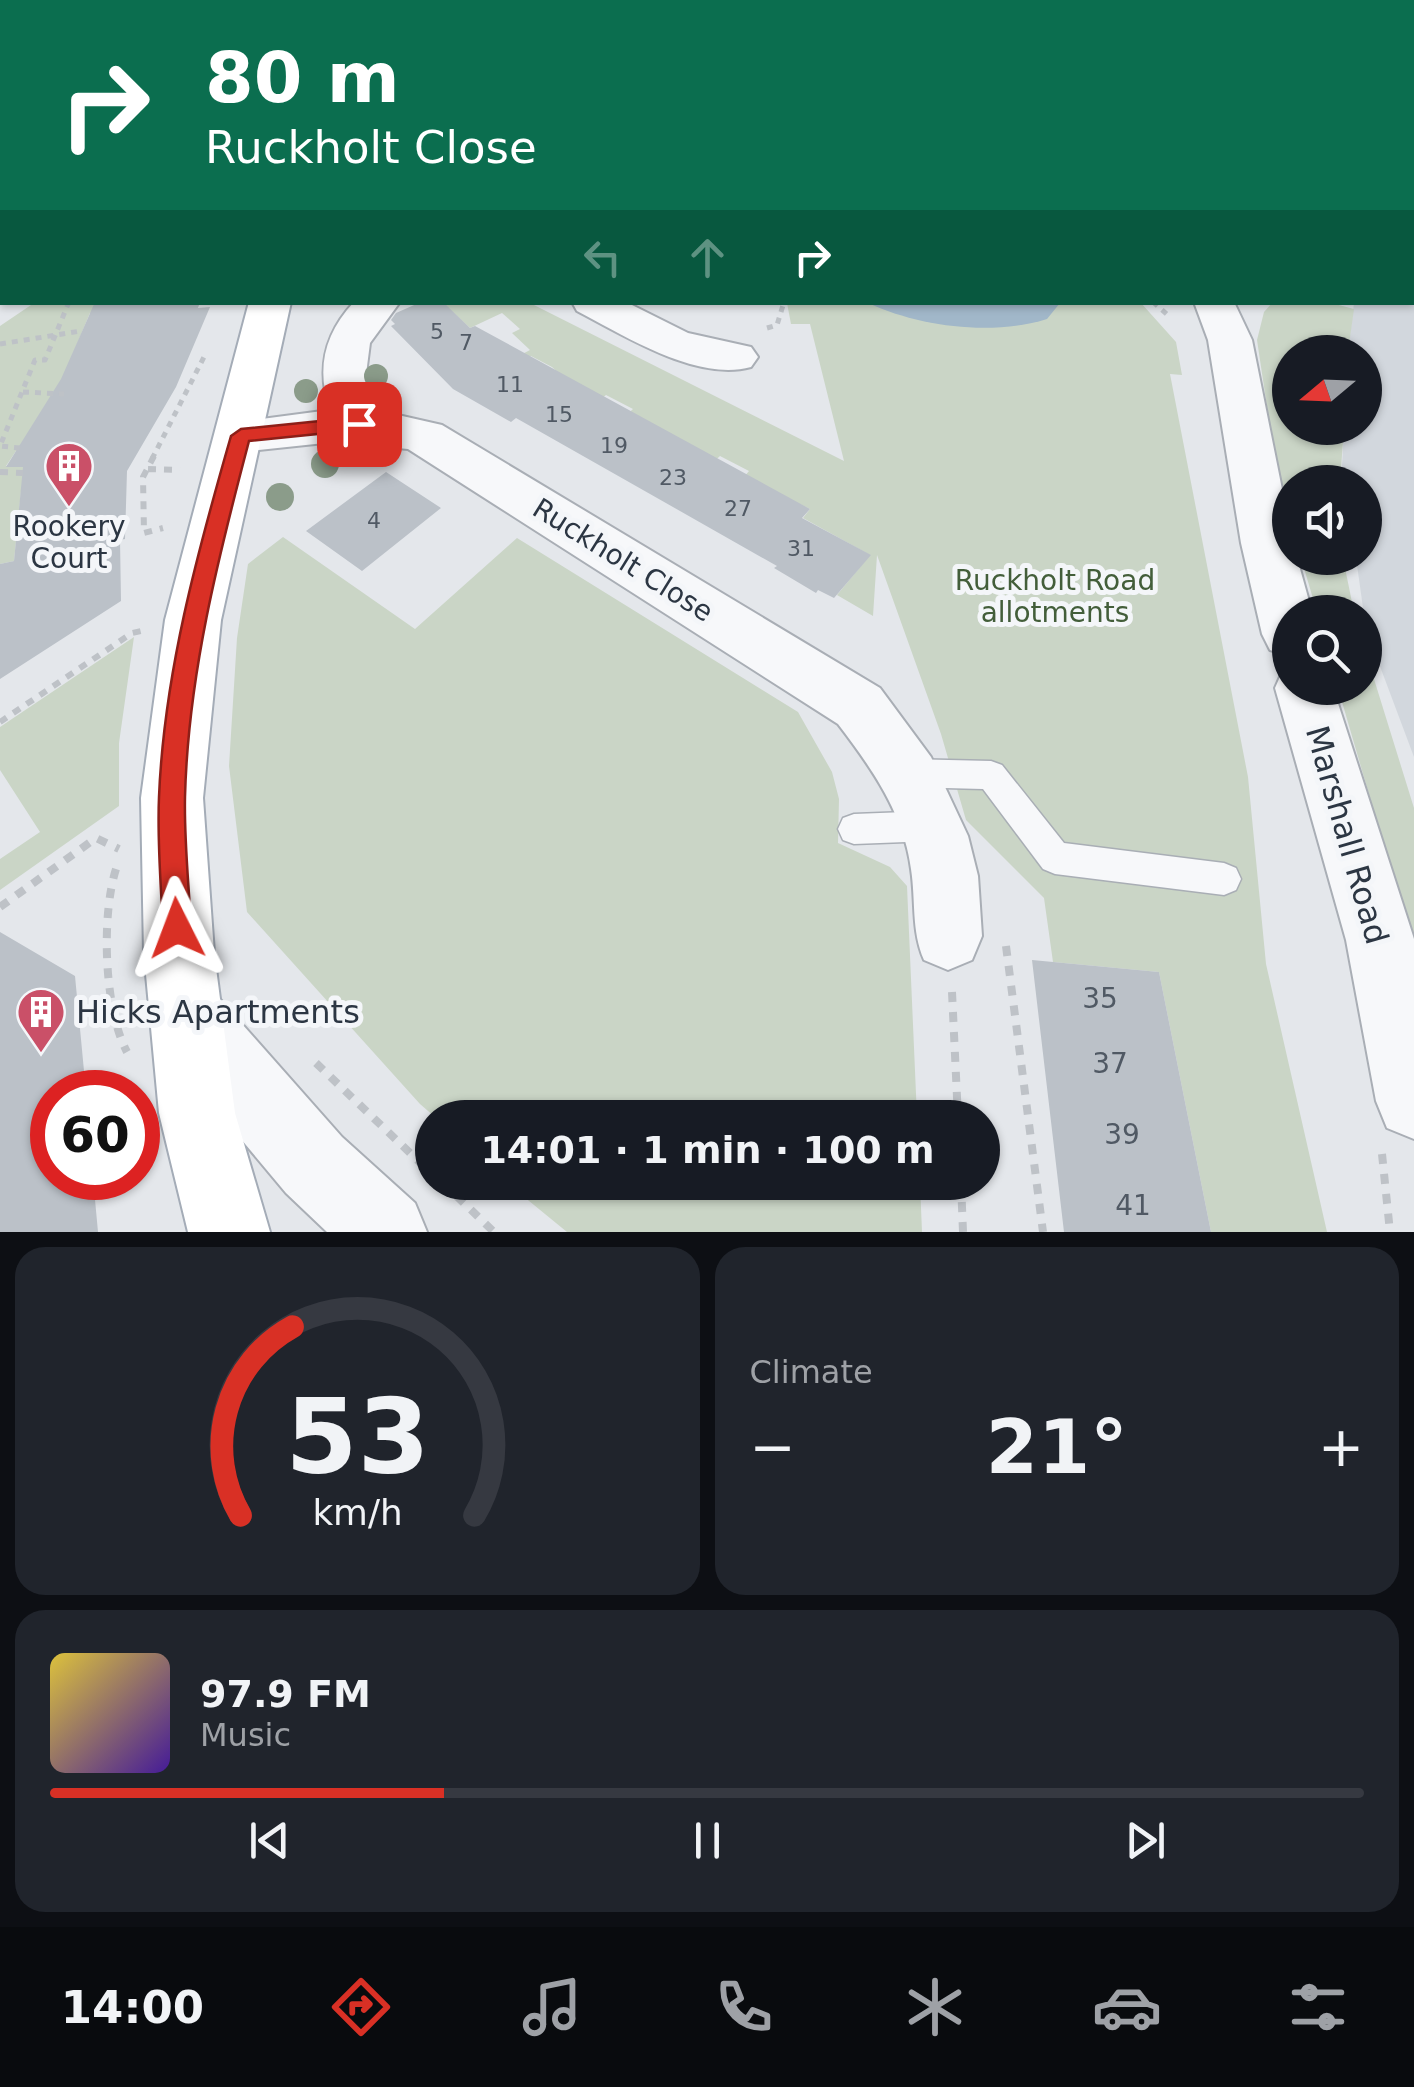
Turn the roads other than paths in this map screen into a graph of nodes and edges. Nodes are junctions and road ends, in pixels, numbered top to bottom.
1 (269, 305) edge
2 (376, 305) edge
3 (598, 305) edge
4 (1219, 305) edge
5 (736, 357) dead end
6 (359, 424) junction
7 (241, 436) junction
8 (1280, 595) edge
9 (1309, 705) edge
10 (919, 799) junction
11 (854, 829) dead end
12 (1224, 879) dead end
13 (977, 936) road end
14 (160, 1037) junction
15 (1414, 1101) edge
16 (229, 1232) edge
17 (386, 1232) edge

1 - 7 main road
2 - 6 street
3 - 5 street
4 - 8 street
6 - 7 street, Ruckholt Close
6 - 10 street, Ruckholt Close
7 - 14 main road
9 - 15 street, Marshall Road
10 - 11 lane
10 - 12 lane
10 - 13 street, Ruckholt Close
14 - 16 main road
14 - 17 street

